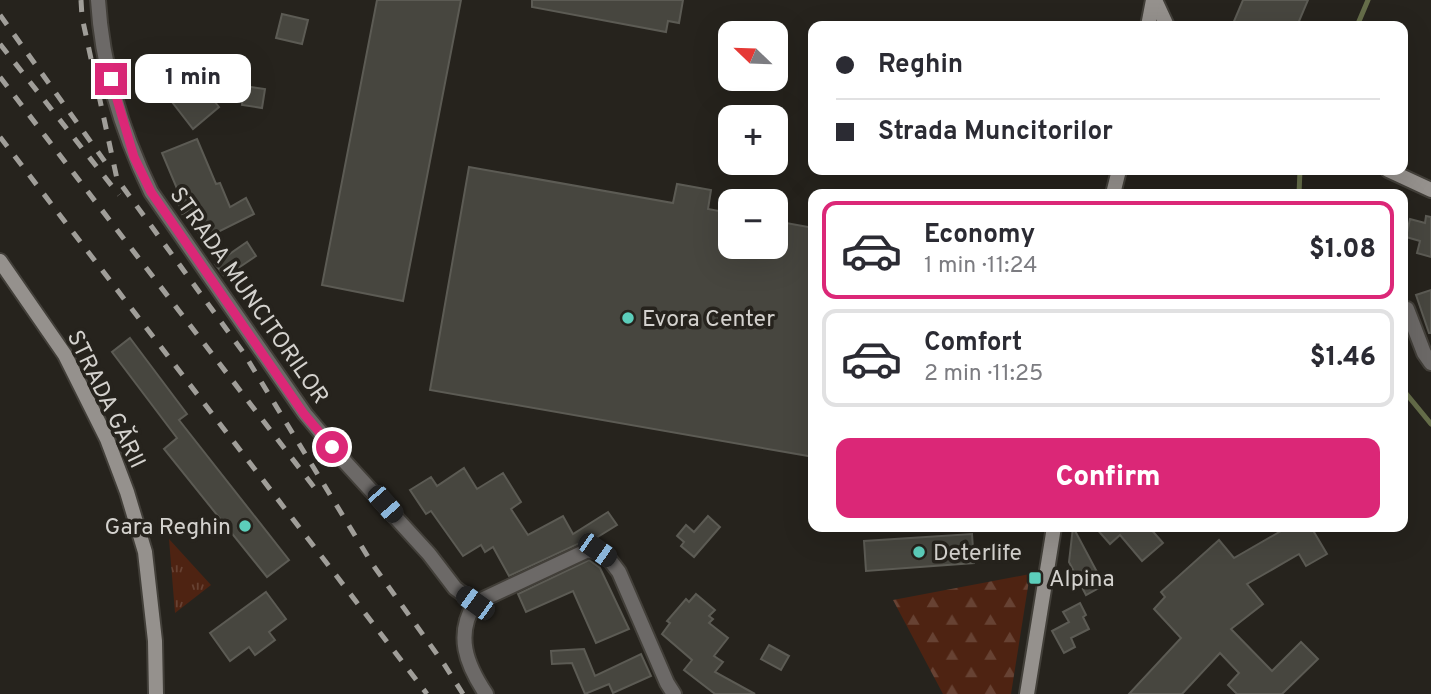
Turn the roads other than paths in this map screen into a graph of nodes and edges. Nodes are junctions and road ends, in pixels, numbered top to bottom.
1 (98, 0) edge
2 (1154, 0) edge
3 (1150, 21) edge
4 (1164, 21) edge
5 (1399, 175) edge
6 (1431, 190) edge
7 (0, 261) edge
8 (1408, 309) dead end
9 (1431, 363) edge
10 (1053, 532) edge
11 (475, 603) junction
12 (156, 694) edge
13 (486, 694) edge
14 (674, 694) edge
15 (1027, 694) edge

1 - 11 street, STRADA MUNCITORILOR
2 - 3 main road
2 - 4 main road
5 - 6 main road
7 - 12 main road, STRADA GĂRII
8 - 9 street
10 - 15 main road
11 - 13 street
11 - 14 street

